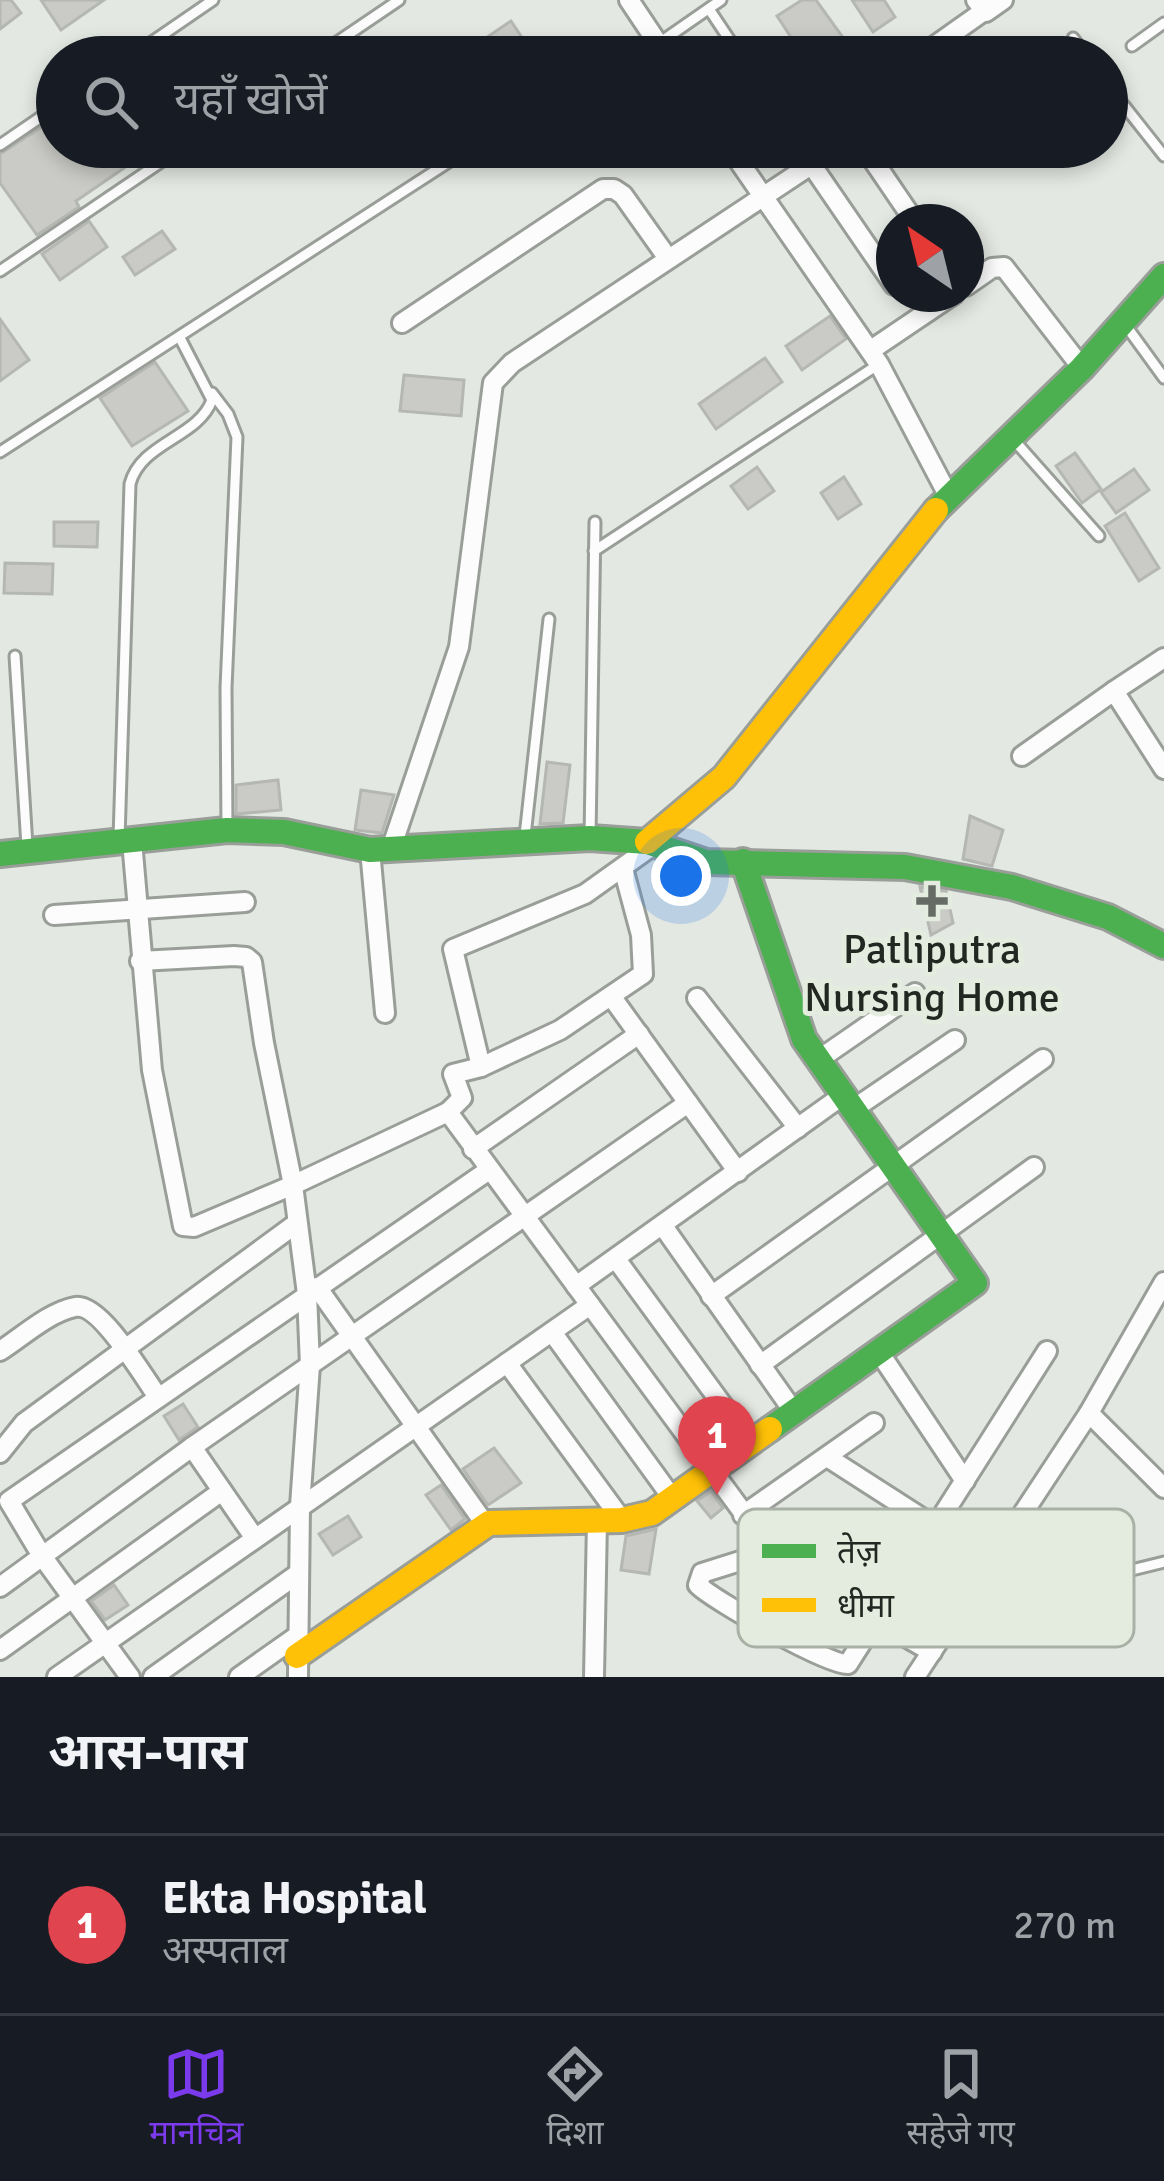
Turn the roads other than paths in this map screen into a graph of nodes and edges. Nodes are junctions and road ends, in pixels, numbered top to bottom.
1 (214, 0) edge
2 (399, 0) edge
3 (629, 0) edge
4 (721, 0) edge
5 (1003, 0) edge
6 (980, 6) edge
7 (709, 9) junction
8 (1164, 23) edge
9 (161, 36) edge
10 (346, 36) edge
11 (653, 36) edge
12 (679, 36) edge
13 (727, 36) edge
14 (945, 36) edge
15 (1132, 46) dead end
16 (1128, 111) edge
17 (36, 120) edge
18 (0, 145) edge
19 (1164, 156) edge
20 (152, 168) edge
21 (440, 168) edge
22 (744, 168) edge
23 (791, 168) edge
24 (814, 168) edge
25 (878, 168) edge
26 (762, 194) junction
27 (903, 204) edge
28 (667, 257) junction
29 (876, 259) edge
30 (0, 272) edge
31 (984, 274) edge
32 (1164, 276) edge
33 (912, 312) edge
34 (927, 312) edge
35 (917, 319) junction
36 (402, 322) dead end
37 (1124, 323) junction
38 (180, 338) junction
39 (875, 357) junction
40 (1082, 368) junction
41 (1164, 378) edge
42 (210, 391) junction
43 (1010, 435) junction
44 (0, 452) edge
45 (948, 495) junction
46 (595, 522) dead end
47 (1099, 536) dead end
48 (594, 551) junction
49 (549, 620) dead end
50 (15, 656) dead end
51 (1164, 658) edge
52 (1114, 691) junction
53 (1164, 730) edge
54 (1145, 742) junction
55 (1022, 756) dead end
56 (1164, 770) edge
57 (227, 830) junction
58 (590, 838) junction
59 (125, 842) junction
60 (525, 842) junction
61 (651, 843) junction
62 (381, 849) junction
63 (28, 851) junction
64 (0, 854) edge
65 (743, 861) junction
66 (623, 868) junction
67 (245, 902) dead end
68 (135, 909) junction
69 (53, 915) dead end
70 (1164, 946) edge
71 (140, 961) junction
72 (915, 993) dead end
73 (610, 996) junction
74 (697, 998) dead end
75 (385, 1013) dead end
76 (639, 1034) junction
77 (955, 1040) dead end
78 (1043, 1059) dead end
79 (818, 1060) junction
80 (481, 1067) junction
81 (688, 1103) junction
82 (847, 1103) junction
83 (448, 1112) junction
84 (798, 1128) junction
85 (473, 1149) junction
86 (892, 1165) junction
87 (1034, 1167) dead end
88 (489, 1170) junction
89 (738, 1172) junction
90 (293, 1185) junction
91 (525, 1218) junction
92 (298, 1222) junction
93 (663, 1226) junction
94 (943, 1234) junction
95 (616, 1259) junction
96 (1164, 1282) edge
97 (576, 1286) junction
98 (312, 1290) junction
99 (710, 1296) junction
100 (590, 1305) junction
101 (552, 1332) junction
102 (352, 1336) junction
103 (124, 1350) junction
104 (1047, 1351) dead end
105 (0, 1352) edge
106 (879, 1352) junction
107 (507, 1363) junction
108 (310, 1364) junction
109 (760, 1365) junction
110 (158, 1397) junction
111 (794, 1412) junction
112 (1089, 1413) junction
113 (874, 1423) dead end
114 (417, 1425) junction
115 (751, 1444) junction
116 (192, 1447) junction
117 (0, 1453) edge
118 (826, 1457) junction
119 (713, 1472) junction
120 (965, 1481) junction
121 (1164, 1488) edge
122 (222, 1490) junction
123 (673, 1499) junction
124 (300, 1506) junction
125 (739, 1509) edge
126 (752, 1509) edge
127 (908, 1509) edge
128 (947, 1509) edge
129 (1026, 1509) edge
130 (609, 1521) junction
131 (485, 1525) junction
132 (254, 1538) junction
133 (42, 1556) junction
134 (738, 1562) edge
135 (1164, 1562) edge
136 (1134, 1569) edge
137 (299, 1573) junction
138 (0, 1587) edge
139 (72, 1598) junction
140 (738, 1608) edge
141 (106, 1643) junction
142 (807, 1647) edge
143 (861, 1647) edge
144 (923, 1647) edge
145 (935, 1647) edge
146 (0, 1650) edge
147 (932, 1652) junction
148 (297, 1656) edge
149 (57, 1677) edge
150 (130, 1677) edge
151 (153, 1677) edge
152 (239, 1677) edge
153 (594, 1677) edge
154 (915, 1677) edge

1 - 9 lane
2 - 10 lane
3 - 11 street
4 - 7 lane
5 - 6 street
6 - 14 street
7 - 12 lane
7 - 13 lane
8 - 15 lane
16 - 19 lane
17 - 18 lane
20 - 30 lane
21 - 38 lane
22 - 26 street
23 - 26 street
24 - 29 street
25 - 27 street
26 - 28 street
26 - 39 street
28 - 36 street
28 - 62 street
31 - 40 street
32 - 37 street
33 - 35 street
34 - 35 street
35 - 39 street
37 - 40 street
37 - 41 lane
38 - 42 lane
38 - 44 lane
39 - 45 street
39 - 48 lane
40 - 43 street
42 - 57 lane
42 - 59 lane
43 - 45 street
43 - 47 lane
45 - 61 street
46 - 48 lane
48 - 58 lane
49 - 60 lane
50 - 63 lane
51 - 52 street
52 - 54 street
52 - 55 street
53 - 54 street
54 - 56 street
57 - 59 street
57 - 62 street
58 - 60 street
58 - 61 street
59 - 63 street
59 - 68 street
60 - 62 street
61 - 65 street
61 - 66 street
62 - 75 street
63 - 64 street
65 - 70 street
65 - 79 street
66 - 73 street
66 - 80 street
67 - 68 street
68 - 69 street
68 - 71 street
71 - 90 street
71 - 90 street
72 - 79 street
73 - 76 street
73 - 80 street
74 - 84 street
76 - 81 street
76 - 85 street
77 - 82 street
78 - 86 street
79 - 82 street
80 - 83 street
81 - 89 street
81 - 91 street
82 - 84 street
82 - 86 street
83 - 85 street
83 - 90 street
84 - 89 street
85 - 88 street
86 - 94 street
86 - 99 street
87 - 94 street
88 - 91 street
88 - 98 street
89 - 93 street
90 - 92 street
91 - 97 street
91 - 102 street
92 - 98 street
92 - 103 street
93 - 95 street
93 - 99 street
94 - 106 street
94 - 109 street
95 - 97 street
95 - 115 street
96 - 112 street
97 - 100 street
98 - 102 street
98 - 108 street
98 - 110 street
99 - 109 street
100 - 101 street
100 - 119 street
101 - 107 street
101 - 123 street
102 - 108 street
102 - 114 street
103 - 105 street
103 - 110 street
103 - 117 street
104 - 120 street
106 - 111 street
106 - 120 street
107 - 114 street
107 - 130 street
108 - 116 street
108 - 124 street
109 - 111 street
110 - 133 street
111 - 115 street
112 - 121 street
112 - 129 street
113 - 118 street
114 - 124 street
114 - 131 street
115 - 119 street
116 - 122 street
116 - 133 street
118 - 126 street
118 - 127 street
119 - 123 street
119 - 125 street
120 - 128 street
122 - 132 street
122 - 139 street
123 - 130 street
124 - 132 street
124 - 137 street
130 - 131 street
130 - 153 street
131 - 148 street
132 - 141 street
133 - 138 street
133 - 139 street
134 - 140 street
135 - 136 lane
137 - 148 street
137 - 151 street
139 - 141 street
139 - 146 street
141 - 149 street
141 - 150 street
142 - 143 street
144 - 147 street
145 - 147 street
147 - 154 street
148 - 152 street

